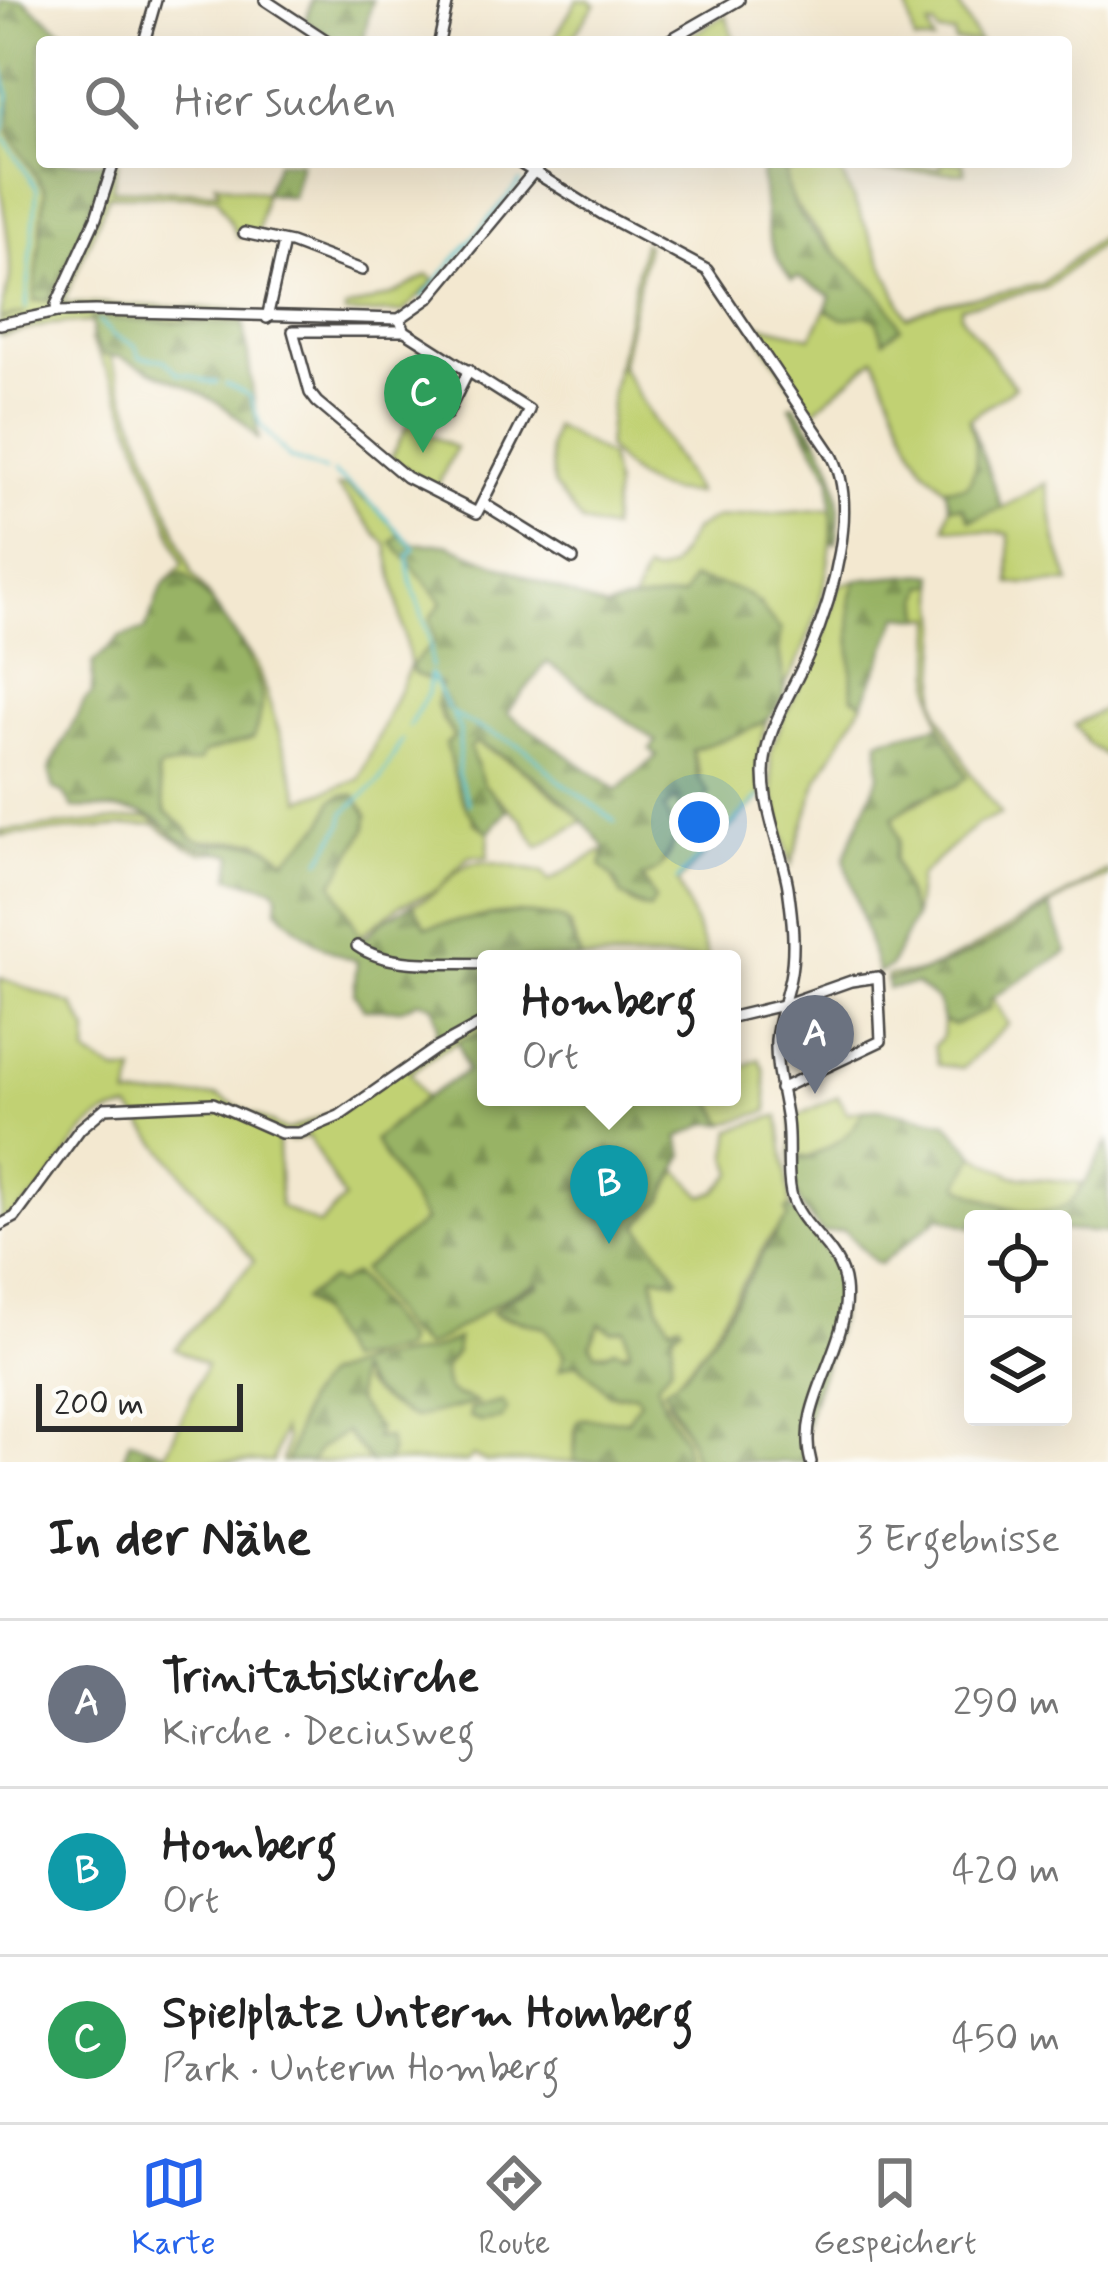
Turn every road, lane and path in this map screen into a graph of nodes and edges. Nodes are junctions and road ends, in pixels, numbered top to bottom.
1 (156, 0) edge
2 (265, 0) edge
3 (448, 0) edge
4 (739, 0) edge
5 (146, 36) edge
6 (320, 36) edge
7 (440, 36) edge
8 (676, 36) edge
9 (112, 168) edge
10 (537, 168) edge
11 (540, 168) edge
12 (244, 233) dead end
13 (284, 242) junction
14 (362, 270) dead end
15 (57, 312) junction
16 (267, 318) junction
17 (400, 319) junction
18 (0, 324) edge
19 (405, 331) junction
20 (470, 370) junction
21 (447, 413) dead end
22 (484, 504) junction
23 (573, 559) dead end
24 (356, 946) dead end
25 (477, 963) edge
26 (783, 1005) junction
27 (741, 1015) edge
28 (477, 1027) edge
29 (780, 1089) junction
30 (0, 1226) edge
31 (812, 1462) edge

1 - 5 street
2 - 6 street
3 - 7 street
4 - 8 street
9 - 15 street
10 - 17 street
11 - 26 street
12 - 13 street
13 - 14 street
13 - 16 street
15 - 16 street
15 - 18 street
16 - 17 street
17 - 19 street
19 - 20 street
19 - 22 street
20 - 21 street
20 - 22 street
22 - 23 street
24 - 25 street
26 - 27 street
26 - 29 street
26 - 29 street
28 - 30 street
29 - 31 street

